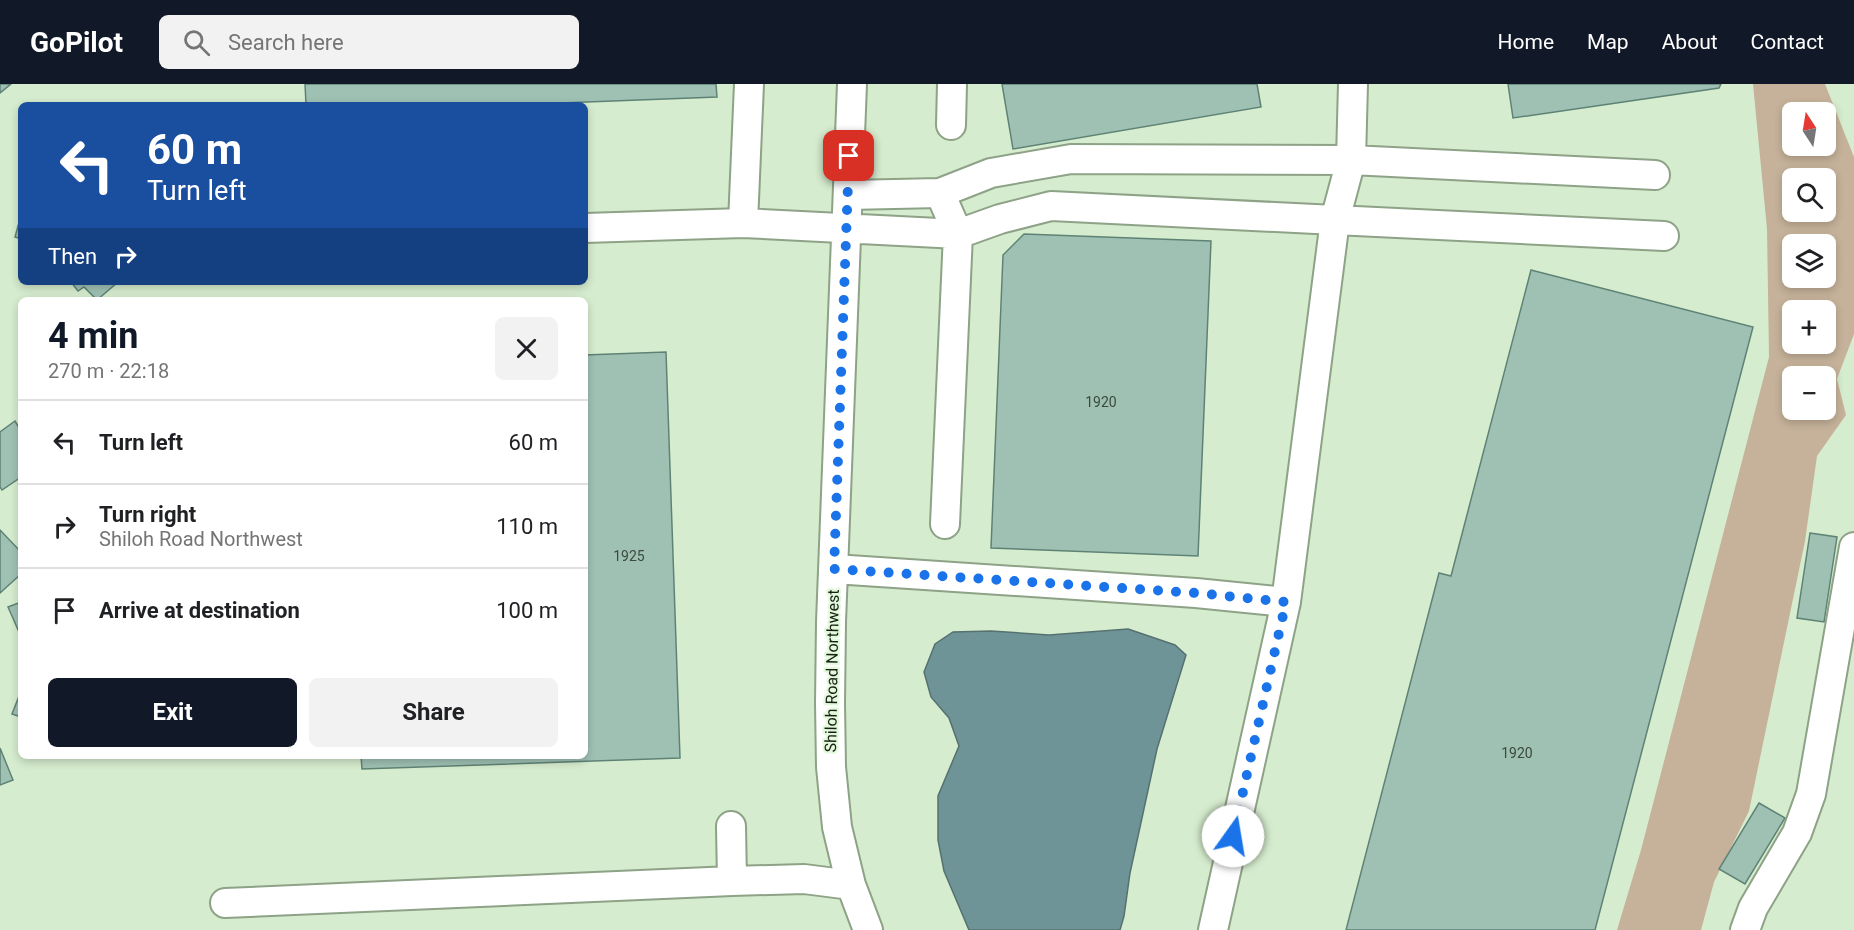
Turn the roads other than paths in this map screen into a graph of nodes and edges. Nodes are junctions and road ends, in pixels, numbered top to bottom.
1 (749, 84) edge
2 (852, 84) edge
3 (952, 84) edge
4 (1353, 84) edge
5 (951, 125) dead end
6 (1351, 160) junction
7 (1655, 175) dead end
8 (940, 193) junction
9 (848, 195) junction
10 (1335, 220) junction
11 (742, 223) junction
12 (588, 228) edge
13 (847, 230) junction
14 (958, 234) junction
15 (1664, 237) dead end
16 (945, 524) dead end
17 (1854, 547) edge
18 (834, 569) junction
19 (1286, 602) junction
20 (731, 826) dead end
21 (732, 881) junction
22 (851, 885) junction
23 (225, 903) dead end
24 (868, 930) edge
25 (1213, 930) edge
26 (1745, 930) edge

1 - 11 street
2 - 9 street, Shiloh Road Northwest
3 - 5 street
4 - 6 street
6 - 7 street
6 - 8 street
6 - 10 street
8 - 9 street
8 - 14 street
9 - 13 street, Shiloh Road Northwest
10 - 14 street
10 - 15 street
10 - 19 street
11 - 12 street
11 - 13 street
13 - 14 street
13 - 18 street, Shiloh Road Northwest
14 - 16 street
17 - 26 street
18 - 19 street
18 - 22 street, Shiloh Road Northwest
19 - 25 street
20 - 21 street
21 - 22 street
21 - 23 street
22 - 24 street, Shiloh Road Northwest

